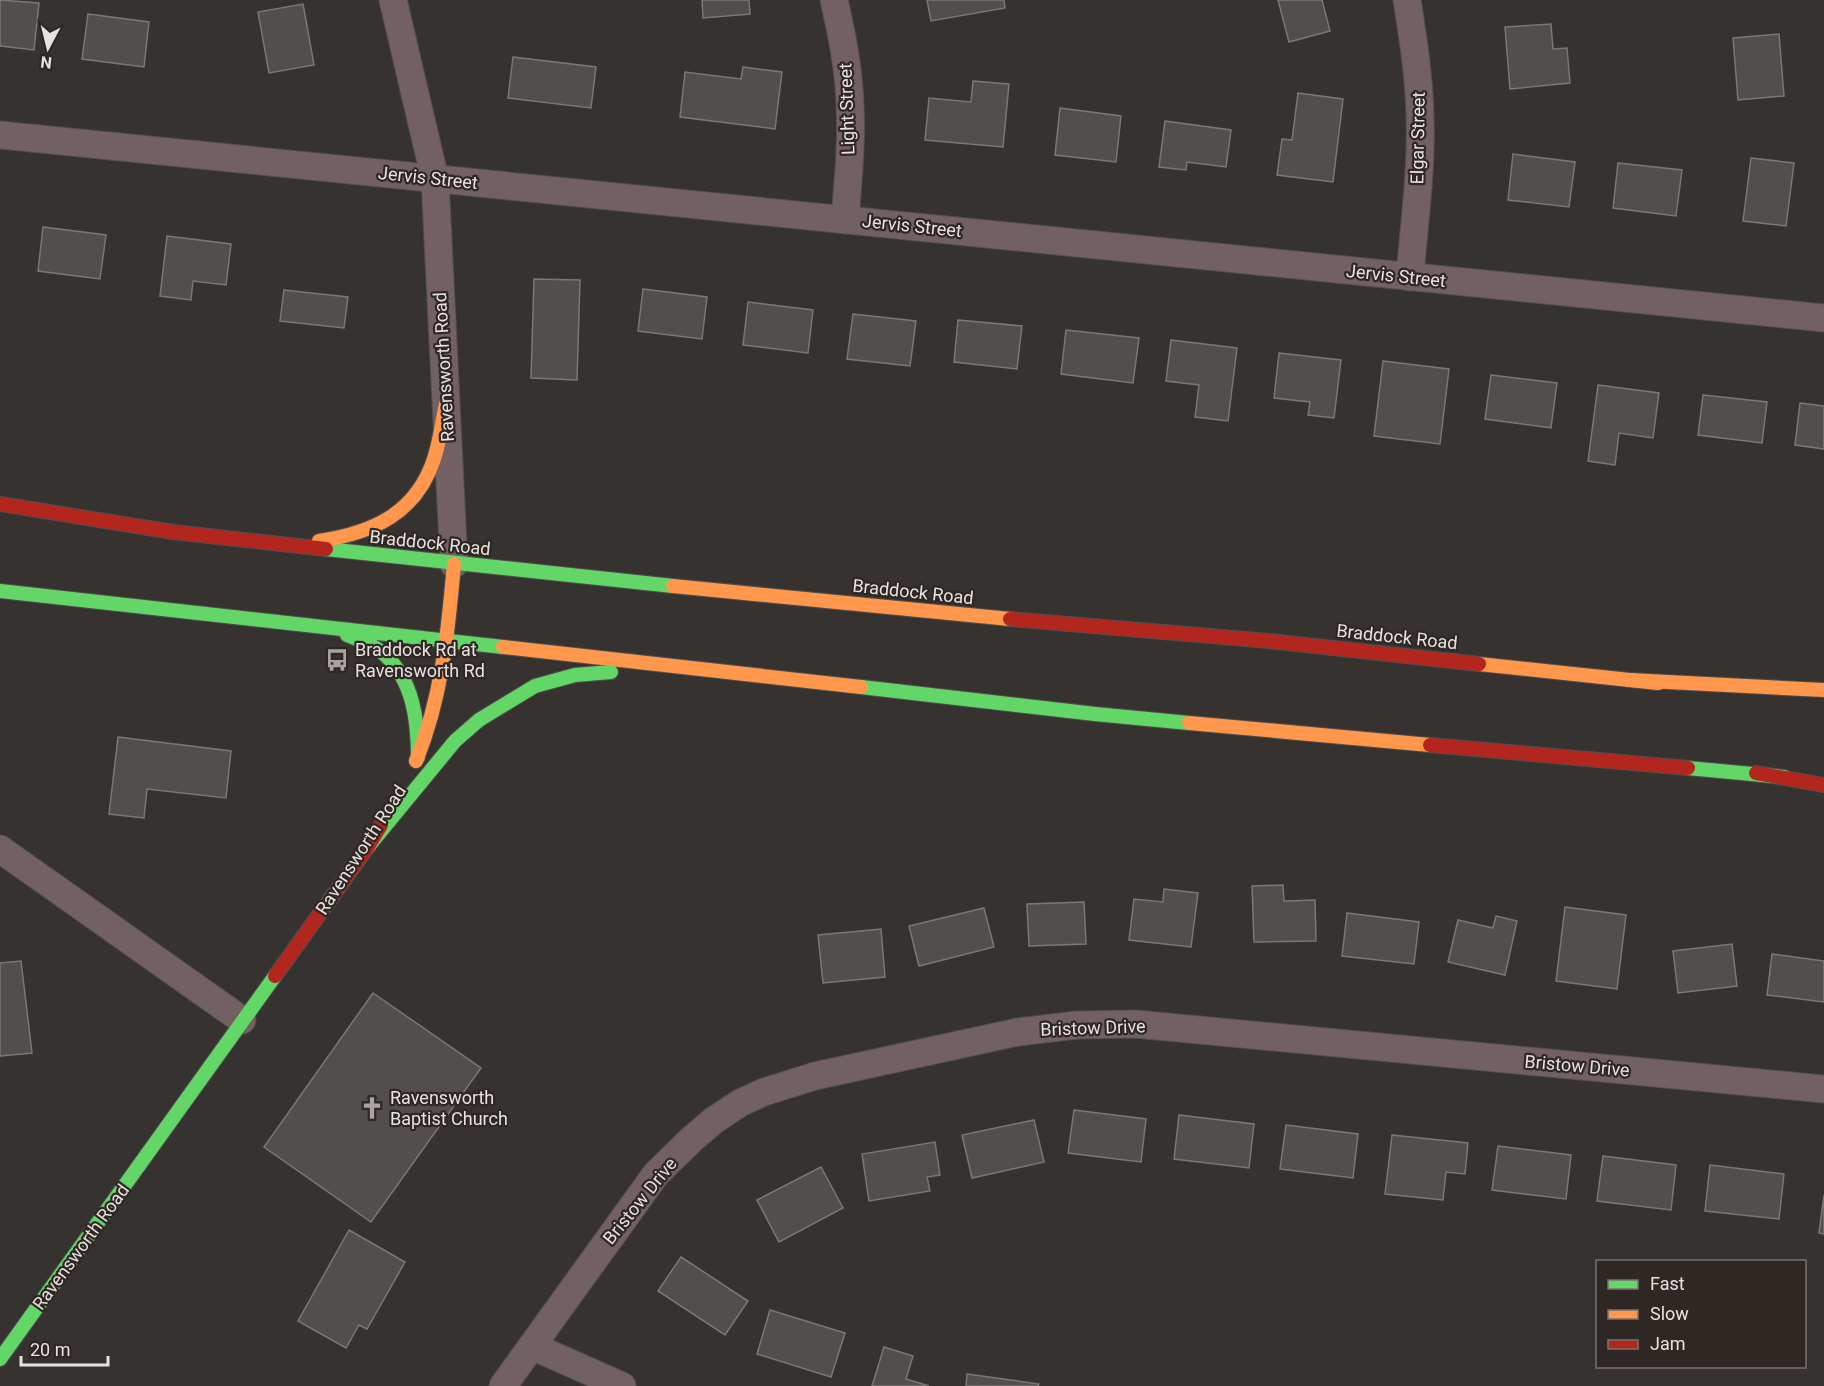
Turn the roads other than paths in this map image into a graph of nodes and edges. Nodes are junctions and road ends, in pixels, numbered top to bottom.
1 (393, 0) edge
2 (834, 0) edge
3 (1407, 0) edge
4 (0, 135) edge
5 (435, 179) junction
6 (845, 220) junction
7 (1410, 277) junction
8 (1824, 318) edge
9 (446, 404) junction
10 (0, 504) edge
11 (285, 545) junction
12 (454, 564) junction
13 (0, 591) edge
14 (326, 626) junction
15 (448, 641) junction
16 (740, 674) junction
17 (1629, 680) junction
18 (1824, 690) edge
19 (1824, 701) edge
20 (418, 757) junction
21 (1824, 784) edge
22 (367, 848) junction
23 (0, 849) edge
24 (242, 1020) junction
25 (1824, 1089) edge
26 (532, 1346) junction
27 (0, 1359) edge
28 (503, 1386) edge
29 (622, 1386) edge

1 - 5 street, Ravensworth Road
2 - 6 street, Light Street
3 - 7 street, Elgar Street
4 - 5 street, Jervis Street
5 - 6 street, Jervis Street
5 - 9 street, Ravensworth Road
6 - 7 street, Jervis Street
7 - 8 street, Jervis Street
9 - 11 main road
9 - 12 street, Ravensworth Road
10 - 11 main road, Braddock Road
11 - 12 main road, Braddock Road
12 - 15 main road, Ravensworth Road
12 - 17 main road, Braddock Road
13 - 14 main road
14 - 15 main road
14 - 20 main road
15 - 16 main road
15 - 20 main road, Ravensworth Road
16 - 21 main road
16 - 22 main road
17 - 18 main road
17 - 19 main road, Braddock Road
20 - 22 main road, Ravensworth Road
22 - 24 main road, Ravensworth Road
23 - 24 street
24 - 27 main road, Ravensworth Road
25 - 26 street, Bristow Drive
26 - 28 street, Bristow Drive
26 - 29 street

